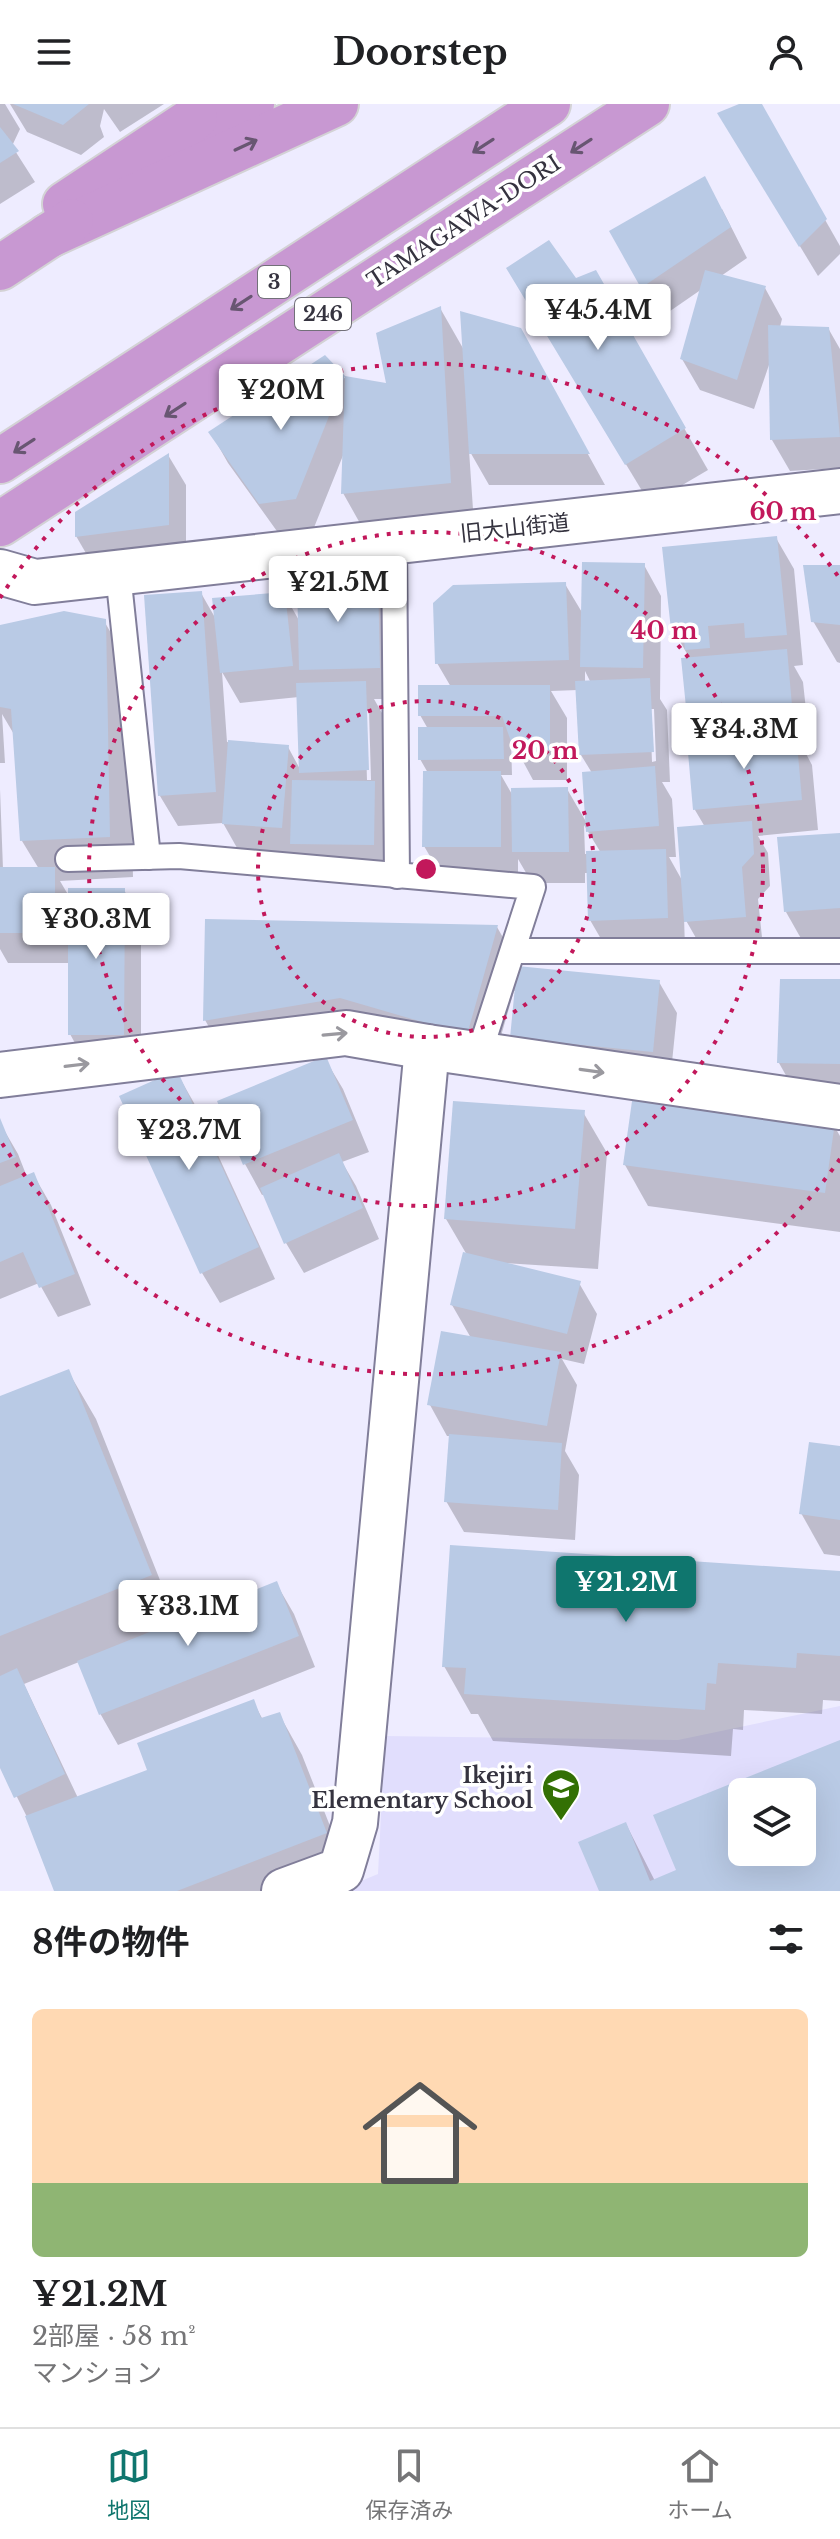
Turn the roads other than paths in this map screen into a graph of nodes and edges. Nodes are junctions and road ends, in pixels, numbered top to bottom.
1 (217, 104) edge
2 (252, 104) edge
3 (336, 104) edge
4 (548, 104) edge
5 (647, 104) edge
6 (48, 236) junction
7 (0, 247) edge
8 (0, 268) edge
9 (0, 461) edge
10 (840, 491) edge
11 (0, 524) edge
12 (394, 541) junction
13 (0, 572) edge
14 (118, 573) junction
15 (148, 857) junction
16 (68, 859) dead end
17 (397, 876) junction
18 (513, 951) junction
19 (840, 951) edge
20 (427, 1047) junction
21 (479, 1054) junction
22 (0, 1075) edge
23 (840, 1107) edge
24 (284, 1891) edge

1 - 7 highway
2 - 6 highway
6 -> 3 highway
4 -> 9 highway, 3
5 -> 11 highway, TAMAGAWA-DORI / 246
6 - 8 highway
10 - 12 street, 旧大山街道
12 - 14 street, 旧大山街道
12 - 17 lane
13 - 14 street, 旧大山街道
14 - 15 lane
15 - 16 lane
15 - 17 lane
17 - 18 lane
18 - 19 lane
18 - 21 lane
20 - 21 street
22 -> 20 street
20 - 24 street
21 -> 23 street

